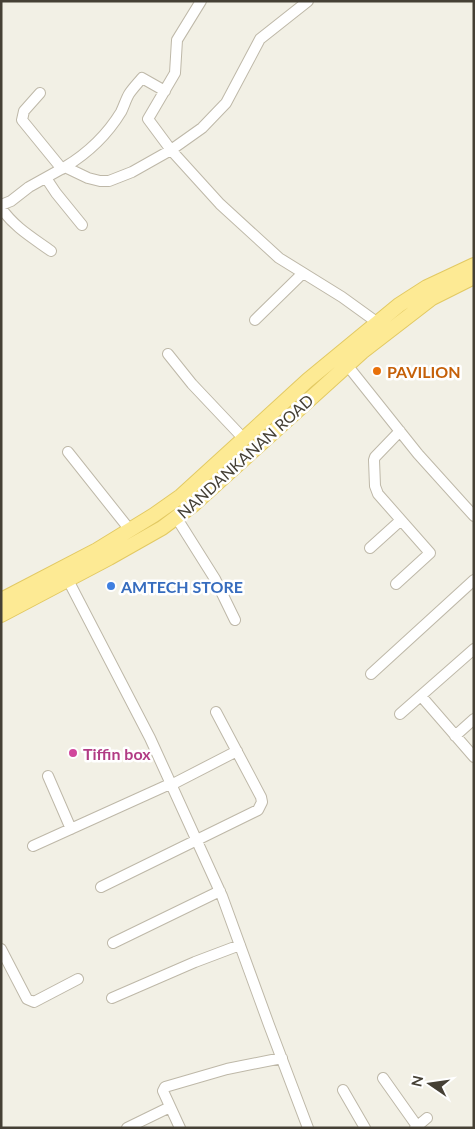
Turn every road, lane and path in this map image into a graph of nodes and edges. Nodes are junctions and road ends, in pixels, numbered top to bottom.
1 (201, 1) edge
2 (308, 1) edge
3 (165, 91) junction
4 (40, 93) dead end
5 (171, 150) junction
6 (64, 168) junction
7 (46, 178) junction
8 (1, 207) edge
9 (82, 224) dead end
10 (51, 251) dead end
11 (474, 265) edge
12 (303, 273) junction
13 (474, 277) edge
14 (256, 320) dead end
15 (378, 323) junction
16 (168, 354) dead end
17 (347, 366) junction
18 (313, 376) junction
19 (322, 387) junction
20 (400, 431) junction
21 (244, 439) junction
22 (68, 452) dead end
23 (474, 516) edge
24 (176, 517) junction
25 (401, 520) junction
26 (130, 530) junction
27 (370, 548) dead end
28 (68, 580) junction
29 (474, 580) edge
30 (396, 584) dead end
31 (1, 600) edge
32 (1, 615) edge
33 (235, 620) dead end
34 (474, 649) edge
35 (371, 674) dead end
36 (421, 696) junction
37 (216, 712) dead end
38 (400, 714) dead end
39 (474, 719) edge
40 (455, 736) junction
41 (237, 752) junction
42 (474, 757) edge
43 (48, 776) dead end
44 (171, 785) junction
45 (71, 829) junction
46 (195, 840) junction
47 (33, 846) dead end
48 (102, 887) dead end
49 (220, 891) junction
50 (113, 943) dead end
51 (240, 945) junction
52 (1, 949) edge
53 (78, 979) dead end
54 (112, 998) dead end
55 (282, 1058) junction
56 (383, 1078) dead end
57 (342, 1090) dead end
58 (170, 1107) junction
59 (427, 1118) dead end
60 (416, 1127) edge
61 (127, 1128) edge
62 (180, 1128) edge
63 (308, 1128) edge
64 (365, 1128) edge

1 - 3 street
2 - 5 street
3 - 5 street
3 - 6 street
4 - 6 street
5 - 6 street
5 - 12 street
6 - 7 street
7 - 8 street
7 - 9 street
8 - 10 street
11 - 15 main road, NANDANKANAN ROAD
12 - 14 street
12 - 15 street
13 - 17 main road, NANDANKANAN ROAD
15 - 18 main road, NANDANKANAN ROAD
16 - 21 street
17 - 19 main road, NANDANKANAN ROAD
17 - 20 street
18 - 19 main road
18 - 21 main road, NANDANKANAN ROAD
19 - 24 main road, NANDANKANAN ROAD
20 - 23 street
20 - 25 street
21 - 26 main road, NANDANKANAN ROAD
22 - 26 street
24 - 28 main road, NANDANKANAN ROAD
24 - 33 street
25 - 27 street
25 - 30 street
26 - 31 main road, NANDANKANAN ROAD
28 - 32 main road, NANDANKANAN ROAD
28 - 44 street
29 - 35 street
34 - 36 street
36 - 38 street
36 - 40 street
37 - 41 street
39 - 40 street
40 - 42 street
41 - 44 street
41 - 46 street
43 - 45 street
44 - 45 street
44 - 46 street
45 - 47 street
46 - 48 street
46 - 49 street
49 - 50 street
49 - 51 street
51 - 54 street
51 - 55 street
52 - 53 street
55 - 58 street
55 - 63 street
56 - 60 street
57 - 64 street
58 - 61 street
58 - 62 street
59 - 60 street

